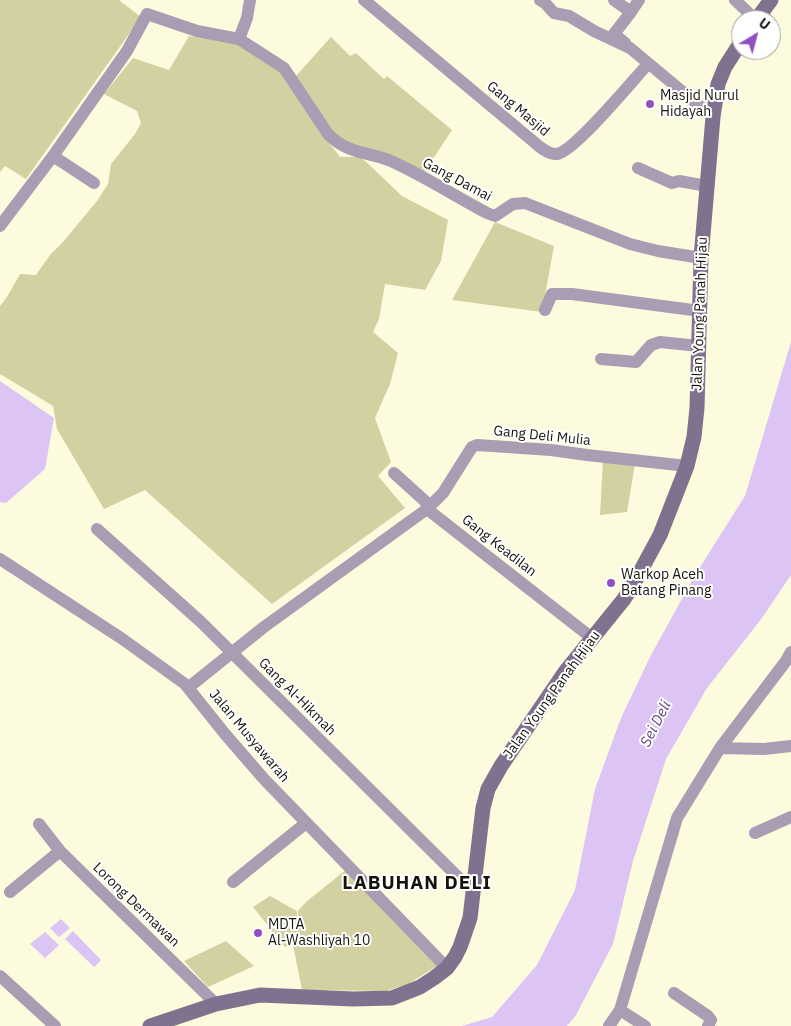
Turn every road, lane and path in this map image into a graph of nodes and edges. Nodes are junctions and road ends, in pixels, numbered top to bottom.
1 (250, 0) edge
2 (364, 0) edge
3 (540, 0) edge
4 (614, 0) edge
5 (639, 0) edge
6 (734, 0) edge
7 (745, 10) edge
8 (631, 12) junction
9 (239, 40) junction
10 (630, 48) junction
11 (731, 58) edge
12 (648, 64) junction
13 (713, 117) junction
14 (53, 156) junction
15 (638, 168) dead end
16 (94, 183) dead end
17 (707, 186) junction
18 (0, 226) edge
19 (701, 258) junction
20 (544, 310) dead end
21 (700, 310) junction
22 (699, 346) junction
23 (601, 359) dead end
24 (687, 466) junction
25 (394, 473) dead end
26 (426, 509) junction
27 (97, 529) dead end
28 (0, 559) edge
29 (592, 638) junction
30 (791, 652) edge
31 (233, 654) junction
32 (188, 687) junction
33 (791, 746) edge
34 (720, 748) junction
35 (791, 817) edge
36 (306, 823) junction
37 (39, 824) dead end
38 (755, 833) dead end
39 (60, 851) junction
40 (233, 882) dead end
41 (474, 887) junction
42 (10, 892) dead end
43 (447, 968) junction
44 (0, 976) edge
45 (674, 993) dead end
46 (216, 1004) junction
47 (620, 1010) junction
48 (55, 1026) edge
49 (150, 1026) edge
50 (608, 1026) edge
51 (645, 1026) edge
52 (708, 1026) edge

1 - 9 street
2 - 12 street, Gang Masjid
3 - 10 street
4 - 8 street
5 - 8 street
6 - 7 street
8 - 10 street
9 - 14 street
9 - 19 street, Gang Damai
10 - 12 street
11 - 13 street, Jalan Young Panah Hijau
12 - 13 street
13 - 17 street, Jalan Young Panah Hijau
14 - 16 street
14 - 18 street
15 - 17 street
17 - 19 street, Jalan Young Panah Hijau
19 - 21 street, Jalan Young Panah Hijau
20 - 21 street
21 - 22 street, Jalan Young Panah Hijau
22 - 23 street
22 - 24 street, Jalan Young Panah Hijau
24 - 26 street, Gang Deli Mulia
24 - 29 street, Jalan Young Panah Hijau
25 - 26 street, Gang Keadilan
26 - 29 street, Gang Keadilan
26 - 31 street
27 - 31 street, Gang Al-Hikmah
28 - 32 street, Jalan Musyawarah
29 - 41 street, Jalan Young Panah Hijau
30 - 34 street
31 - 32 street
31 - 41 street, Gang Al-Hikmah
32 - 36 street, Jalan Musyawarah
33 - 34 street
34 - 47 street
35 - 38 street
36 - 40 street
36 - 43 street, Jalan Musyawarah
37 - 39 street, Lorong Dermawan
39 - 42 street
39 - 46 street, Lorong Dermawan
41 - 43 street, Jalan Young Panah Hijau
43 - 46 street, Jalan Young Panah Hijau
44 - 48 street
45 - 52 street
46 - 49 street, Jalan Young Panah Hijau
47 - 50 street
47 - 51 street

